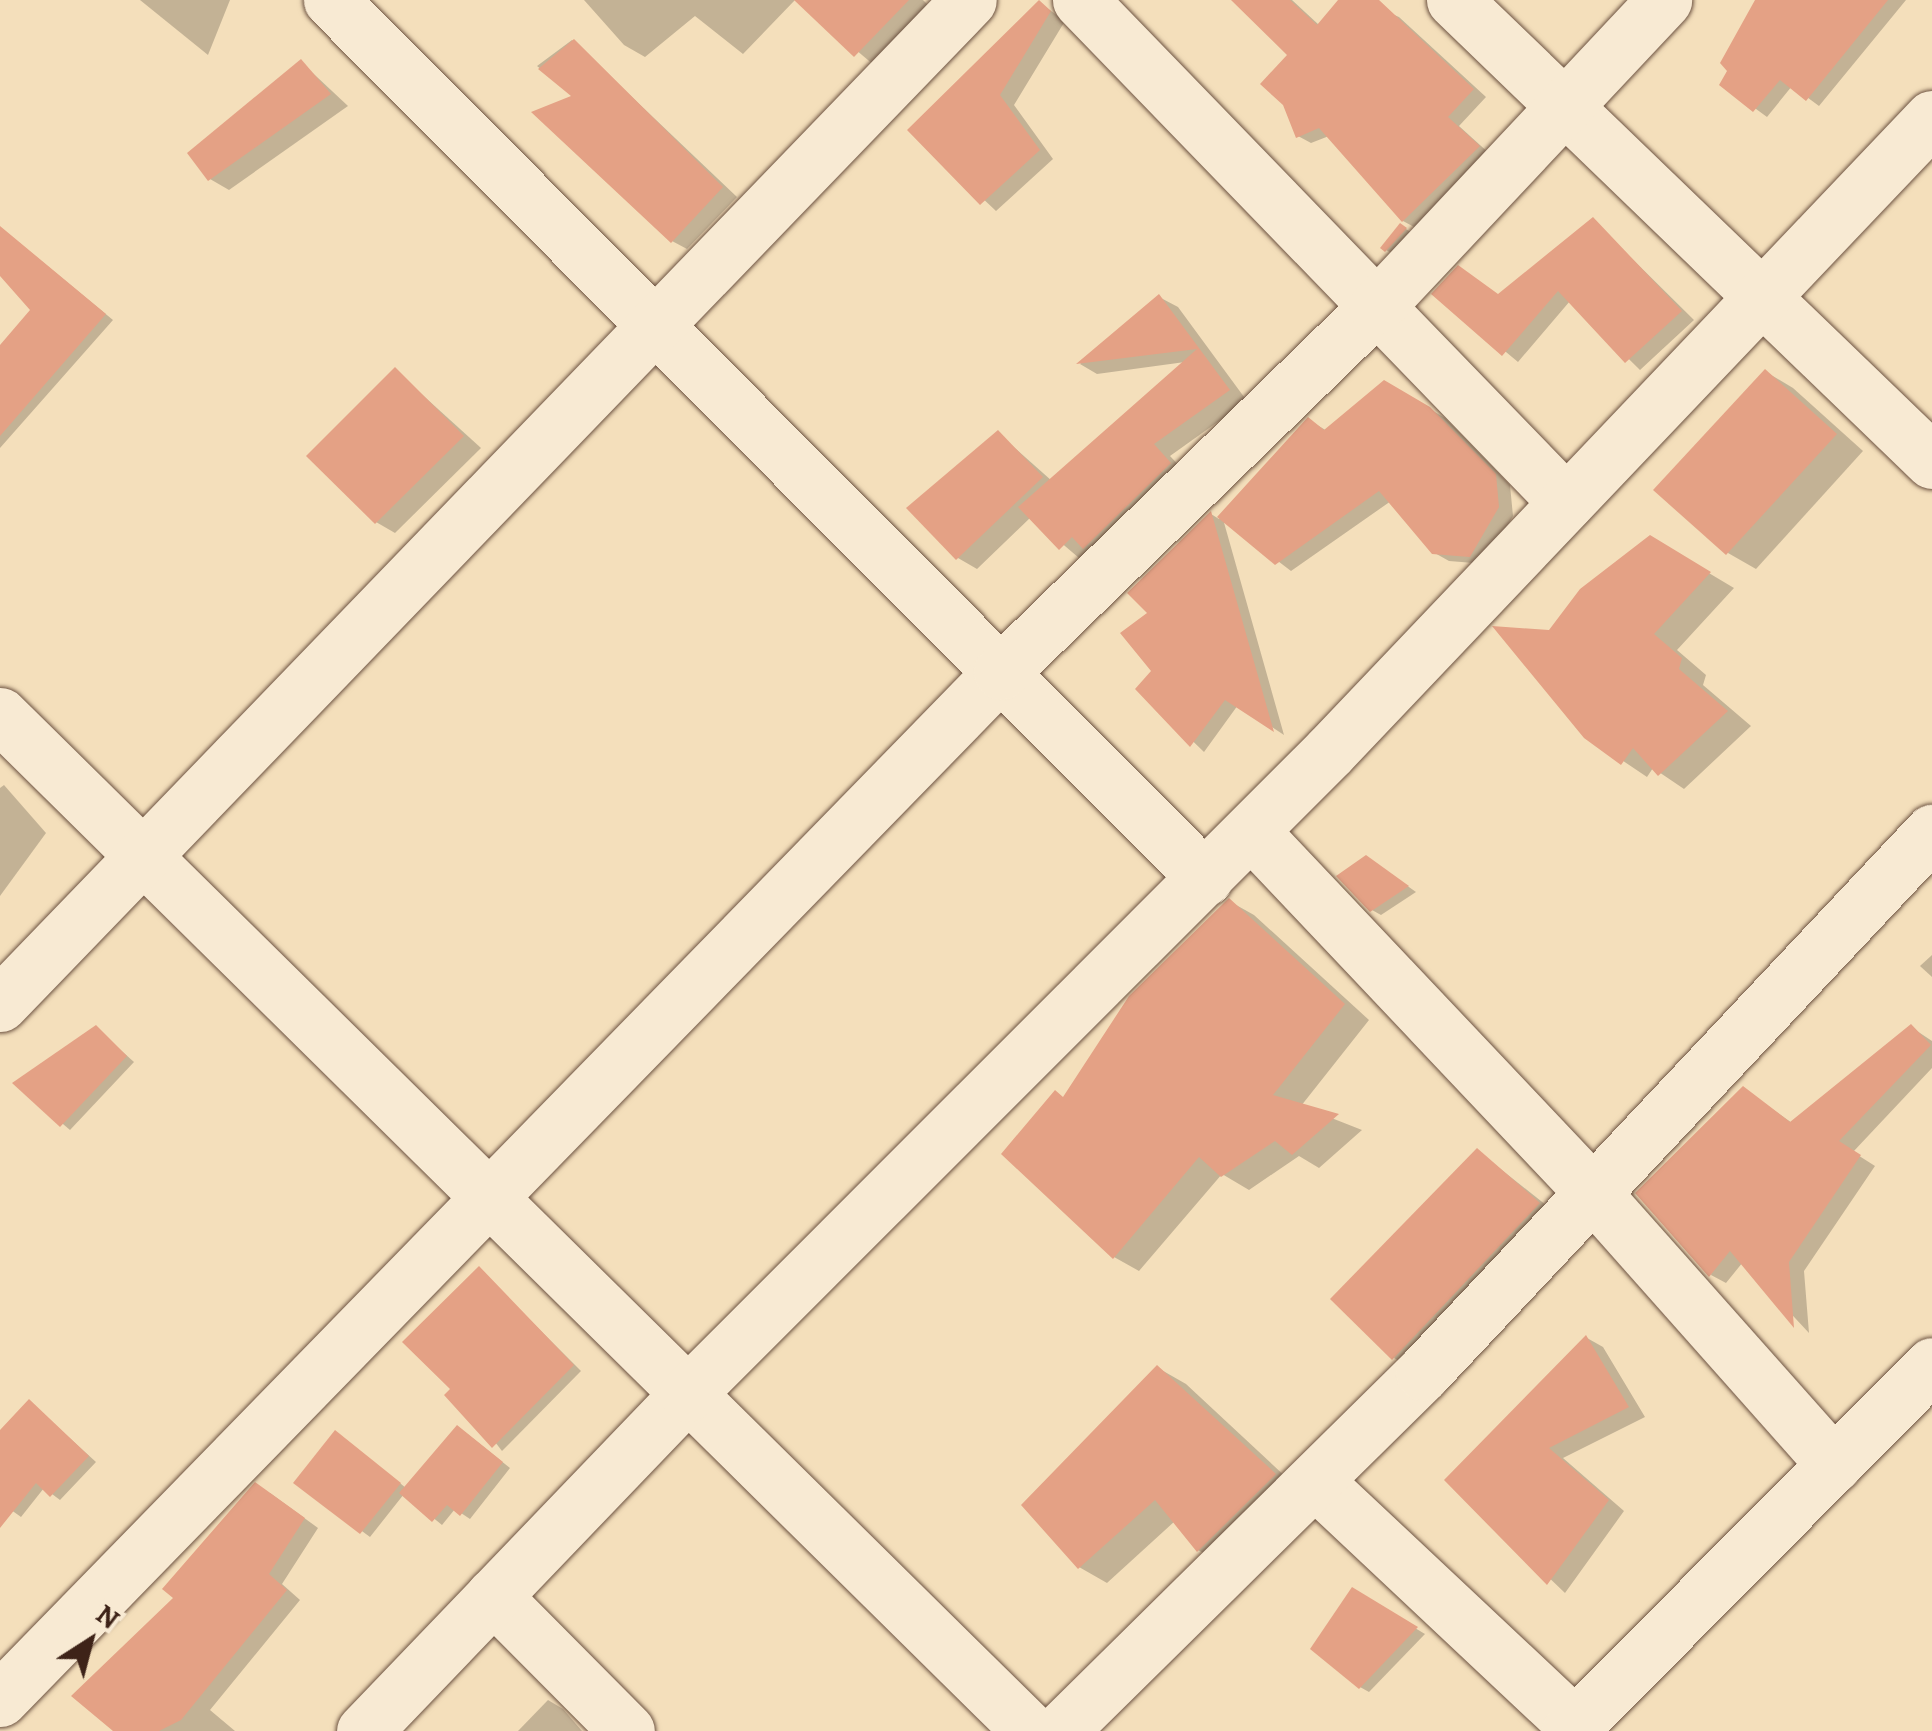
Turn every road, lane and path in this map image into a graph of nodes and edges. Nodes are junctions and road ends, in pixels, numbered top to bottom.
1 (331, 0) edge
2 (969, 0) edge
3 (1080, 0) edge
4 (1454, 0) edge
5 (1664, 0) edge
6 (1562, 104) junction
7 (1932, 118) edge
8 (1760, 294) junction
9 (1376, 307) junction
10 (658, 326) junction
11 (1932, 461) edge
12 (1566, 502) junction
13 (1001, 672) junction
14 (0, 715) edge
15 (1251, 832) junction
16 (1932, 832) edge
17 (145, 860) junction
18 (1205, 878) junction
19 (0, 1004) edge
20 (1593, 1193) junction
21 (485, 1195) junction
22 (1932, 1365) edge
23 (687, 1394) junction
24 (1834, 1464) junction
25 (1316, 1482) junction
26 (493, 1596) junction
27 (0, 1699) edge
28 (0, 1714) edge
29 (1572, 1728) edge
30 (17, 1731) edge
31 (364, 1731) edge
32 (627, 1731) edge
33 (1030, 1731) edge
34 (1060, 1731) edge

1 - 10 street
2 - 10 street
3 - 9 street
4 - 6 street
5 - 6 street
6 - 8 street
6 - 9 street
7 - 8 street
8 - 11 street
8 - 12 street
9 - 12 street
9 - 13 street
10 - 13 street
10 - 17 street
12 - 15 street
13 - 18 street
13 - 21 street
14 - 17 street
15 - 18 street
15 - 20 street
16 - 20 street
17 - 19 street
17 - 21 street
18 - 23 street
20 - 24 street
20 - 25 street
21 - 23 street
21 - 27 street
22 - 24 street
23 - 26 street
23 - 33 street
24 - 29 street
25 - 29 street
25 - 34 street
26 - 31 street
26 - 32 street
28 - 30 street

